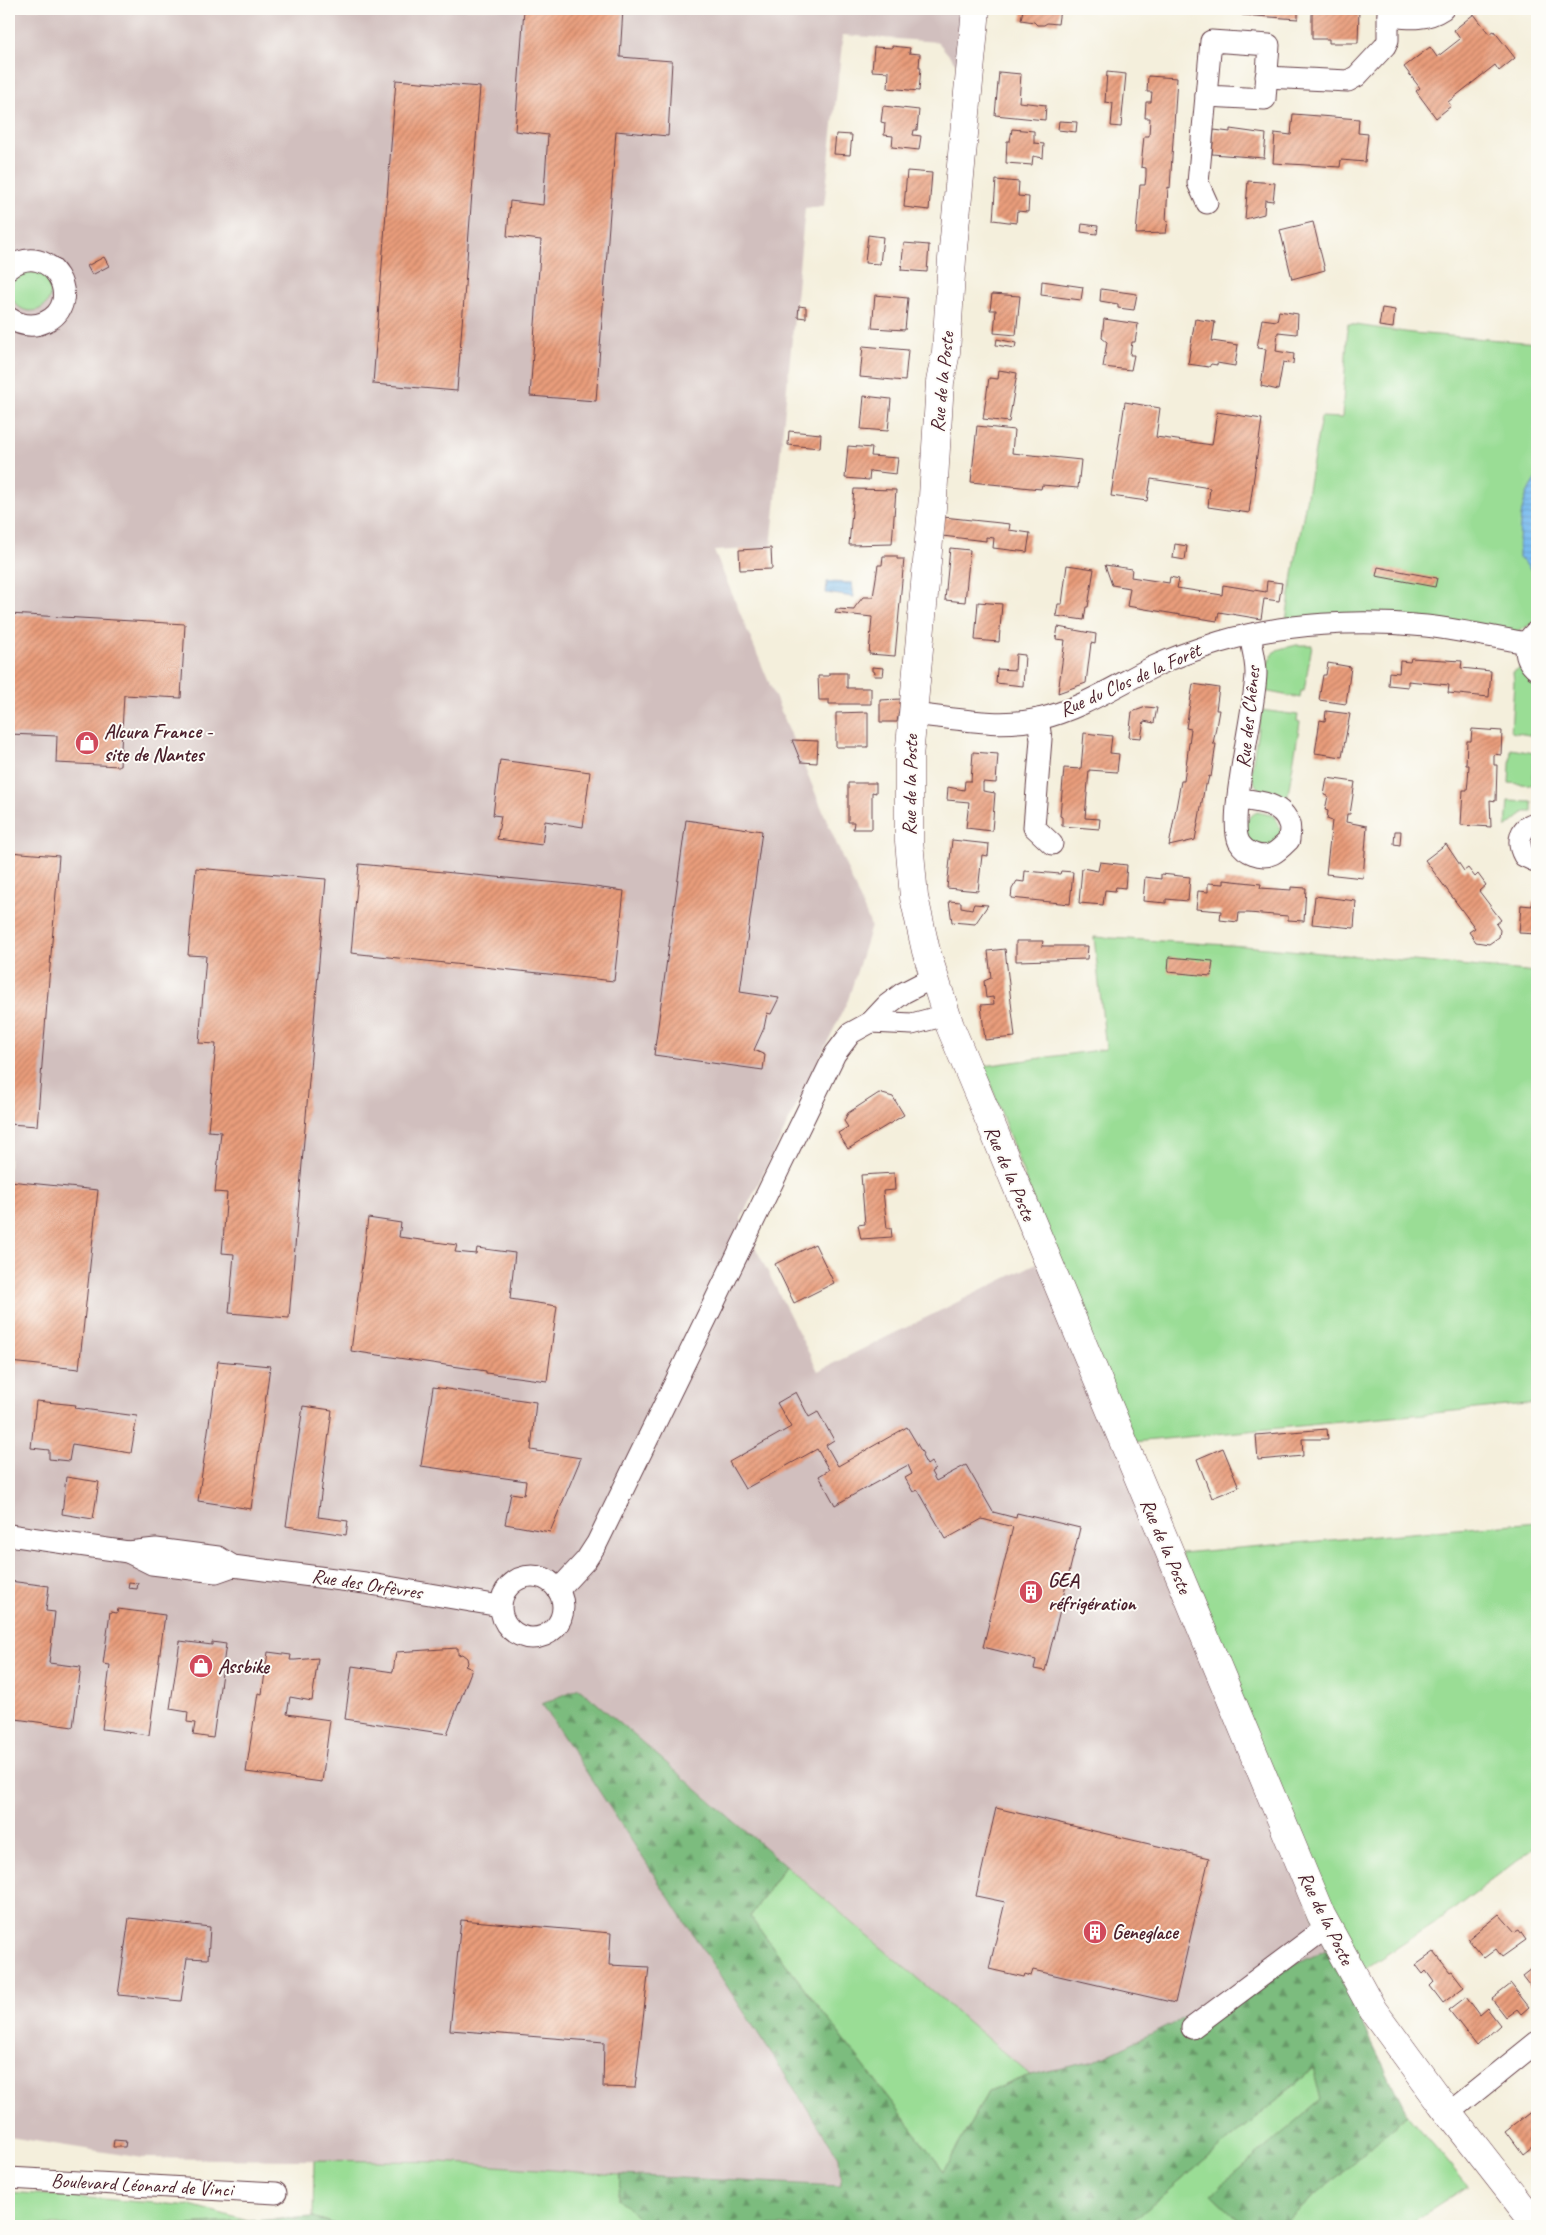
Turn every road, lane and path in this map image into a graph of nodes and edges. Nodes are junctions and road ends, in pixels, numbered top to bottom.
1 (976, 9) edge
2 (1442, 9) edge
3 (1388, 12) edge
4 (1266, 77) junction
5 (1206, 96) junction
6 (1207, 203) dead end
7 (9, 268) edge
8 (9, 318) edge
9 (1250, 635) junction
10 (1532, 637) edge
11 (1537, 670) edge
12 (912, 714) junction
13 (1038, 719) junction
14 (1239, 799) dead end
15 (1537, 823) edge
16 (1052, 844) dead end
17 (1537, 862) edge
18 (934, 978) junction
19 (946, 1016) junction
20 (871, 1022) junction
21 (9, 1535) edge
22 (558, 1590) junction
23 (500, 1606) junction
24 (1327, 1926) junction
25 (1192, 2028) dead end
26 (1537, 2042) edge
27 (1449, 2113) junction
28 (9, 2178) edge
29 (276, 2193) dead end
30 (1537, 2226) edge

1 - 12 street, Rue de la Poste
2 - 3 street
3 - 4 street
4 - 5 street
4 - 5 street
5 - 6 street
7 - 8 street
9 - 10 street, Rue du Clos de la Forêt
9 - 13 street, Rue du Clos de la Forêt
9 - 14 street, Rue des Chênes
10 - 11 street, Rue du Clos de la Forêt
12 - 13 street, Rue du Clos de la Forêt
12 - 18 street, Rue de la Poste
13 - 16 street
15 - 17 street
18 - 19 street, Rue de la Poste
18 - 20 street
19 - 20 street
19 - 24 street, Rue de la Poste
20 - 22 street
21 - 23 street, Rue des Orfèvres
22 - 23 street
22 - 23 street
24 - 25 street
24 - 27 street, Rue de la Poste
26 - 27 street
27 - 30 street, Rue de la Poste
28 - 29 street, Boulevard Léonard de Vinci

